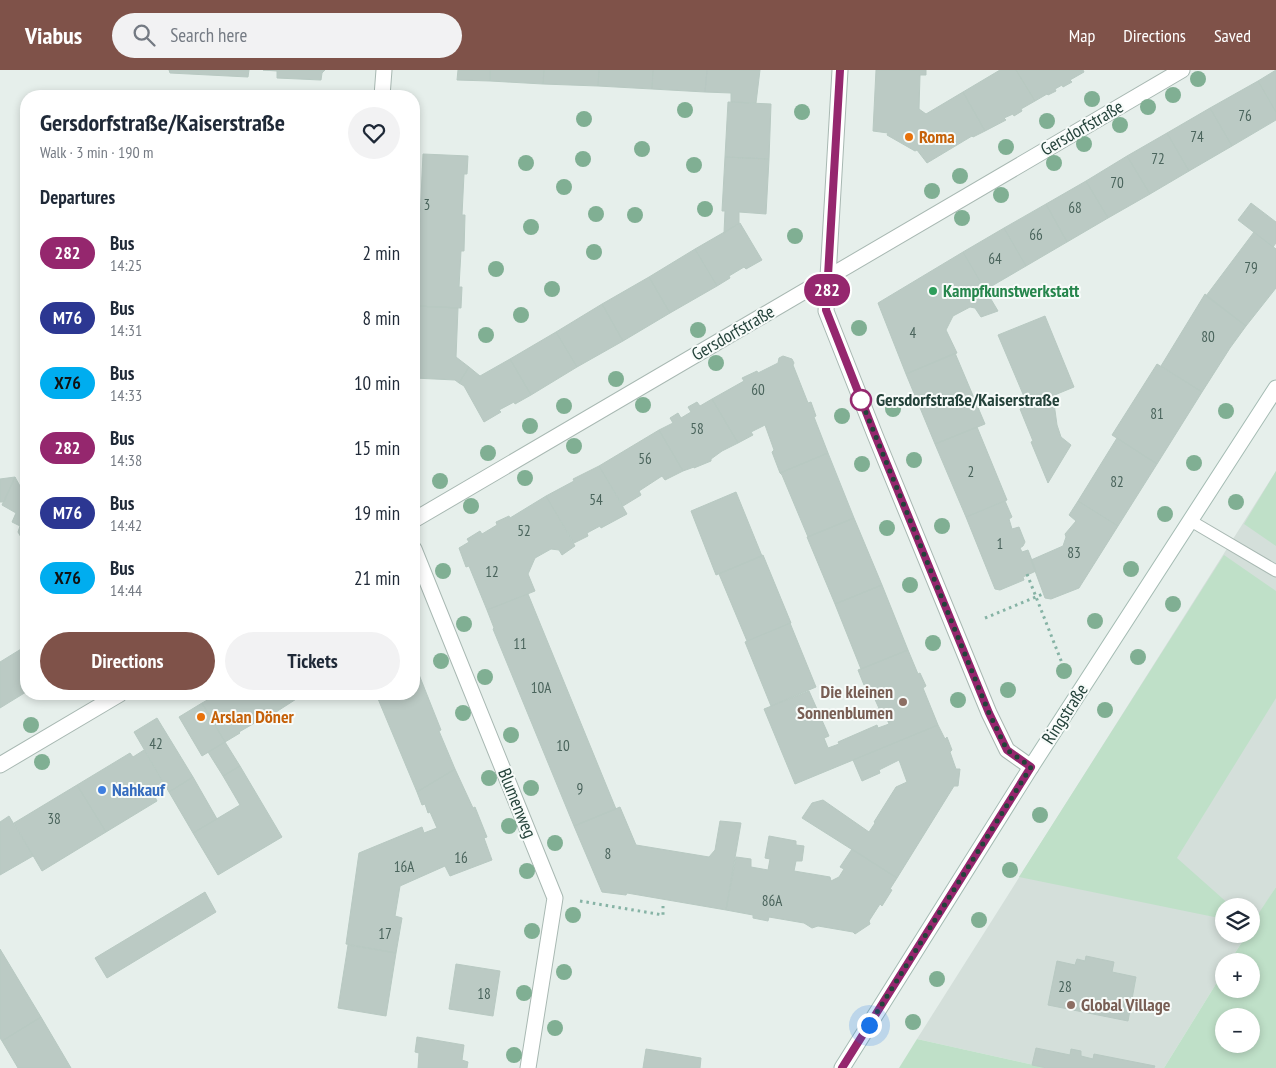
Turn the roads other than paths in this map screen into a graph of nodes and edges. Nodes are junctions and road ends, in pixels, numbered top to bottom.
1 (384, 70) edge
2 (840, 70) edge
3 (1180, 70) edge
4 (382, 90) edge
5 (828, 277) junction
6 (1276, 388) edge
7 (420, 516) edge
8 (1191, 522) junction
9 (420, 564) edge
10 (1276, 571) edge
11 (110, 700) edge
12 (0, 765) edge
13 (1031, 767) junction
14 (528, 1068) edge
15 (842, 1068) edge

1 - 4 street
2 - 5 street
3 - 5 street, Gersdorfstraße
5 - 7 street, Gersdorfstraße
5 - 13 street
6 - 8 street, Ringstraße
8 - 10 lane
8 - 13 street, Ringstraße
9 - 14 street, Blumenweg
11 - 12 street
13 - 15 street, Ringstraße

